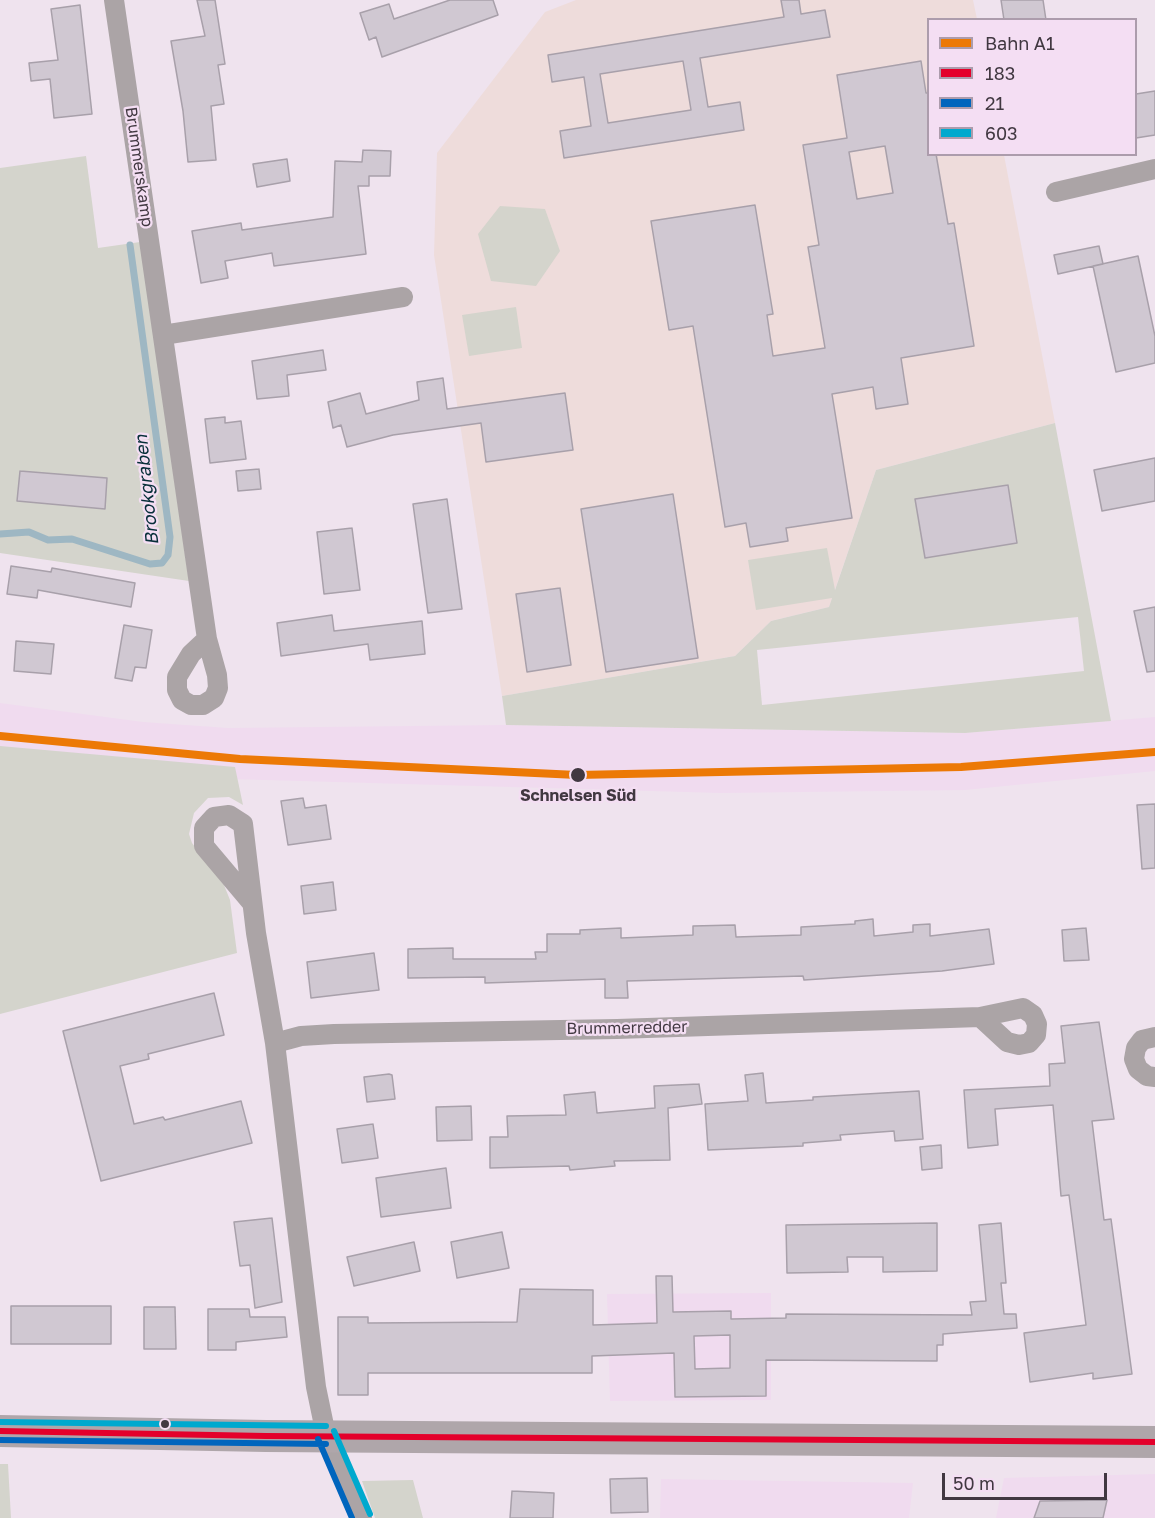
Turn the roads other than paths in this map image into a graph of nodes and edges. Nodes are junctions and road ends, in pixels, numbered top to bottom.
1 (114, 0) edge
2 (1155, 169) edge
3 (1056, 192) dead end
4 (403, 297) dead end
5 (163, 335) junction
6 (207, 639) dead end
7 (252, 903) dead end
8 (980, 1017) dead end
9 (1155, 1037) edge
10 (274, 1043) junction
11 (1155, 1077) edge
12 (0, 1431) edge
13 (326, 1436) junction
14 (1155, 1442) edge
15 (362, 1518) edge

1 - 5 street, Brummerskamp
2 - 3 street
4 - 5 street
5 - 6 street, Brummerskamp
7 - 10 street
8 - 10 street, Brummerredder
9 - 11 street
10 - 13 street
12 - 13 main road
13 - 14 main road
13 - 15 street

